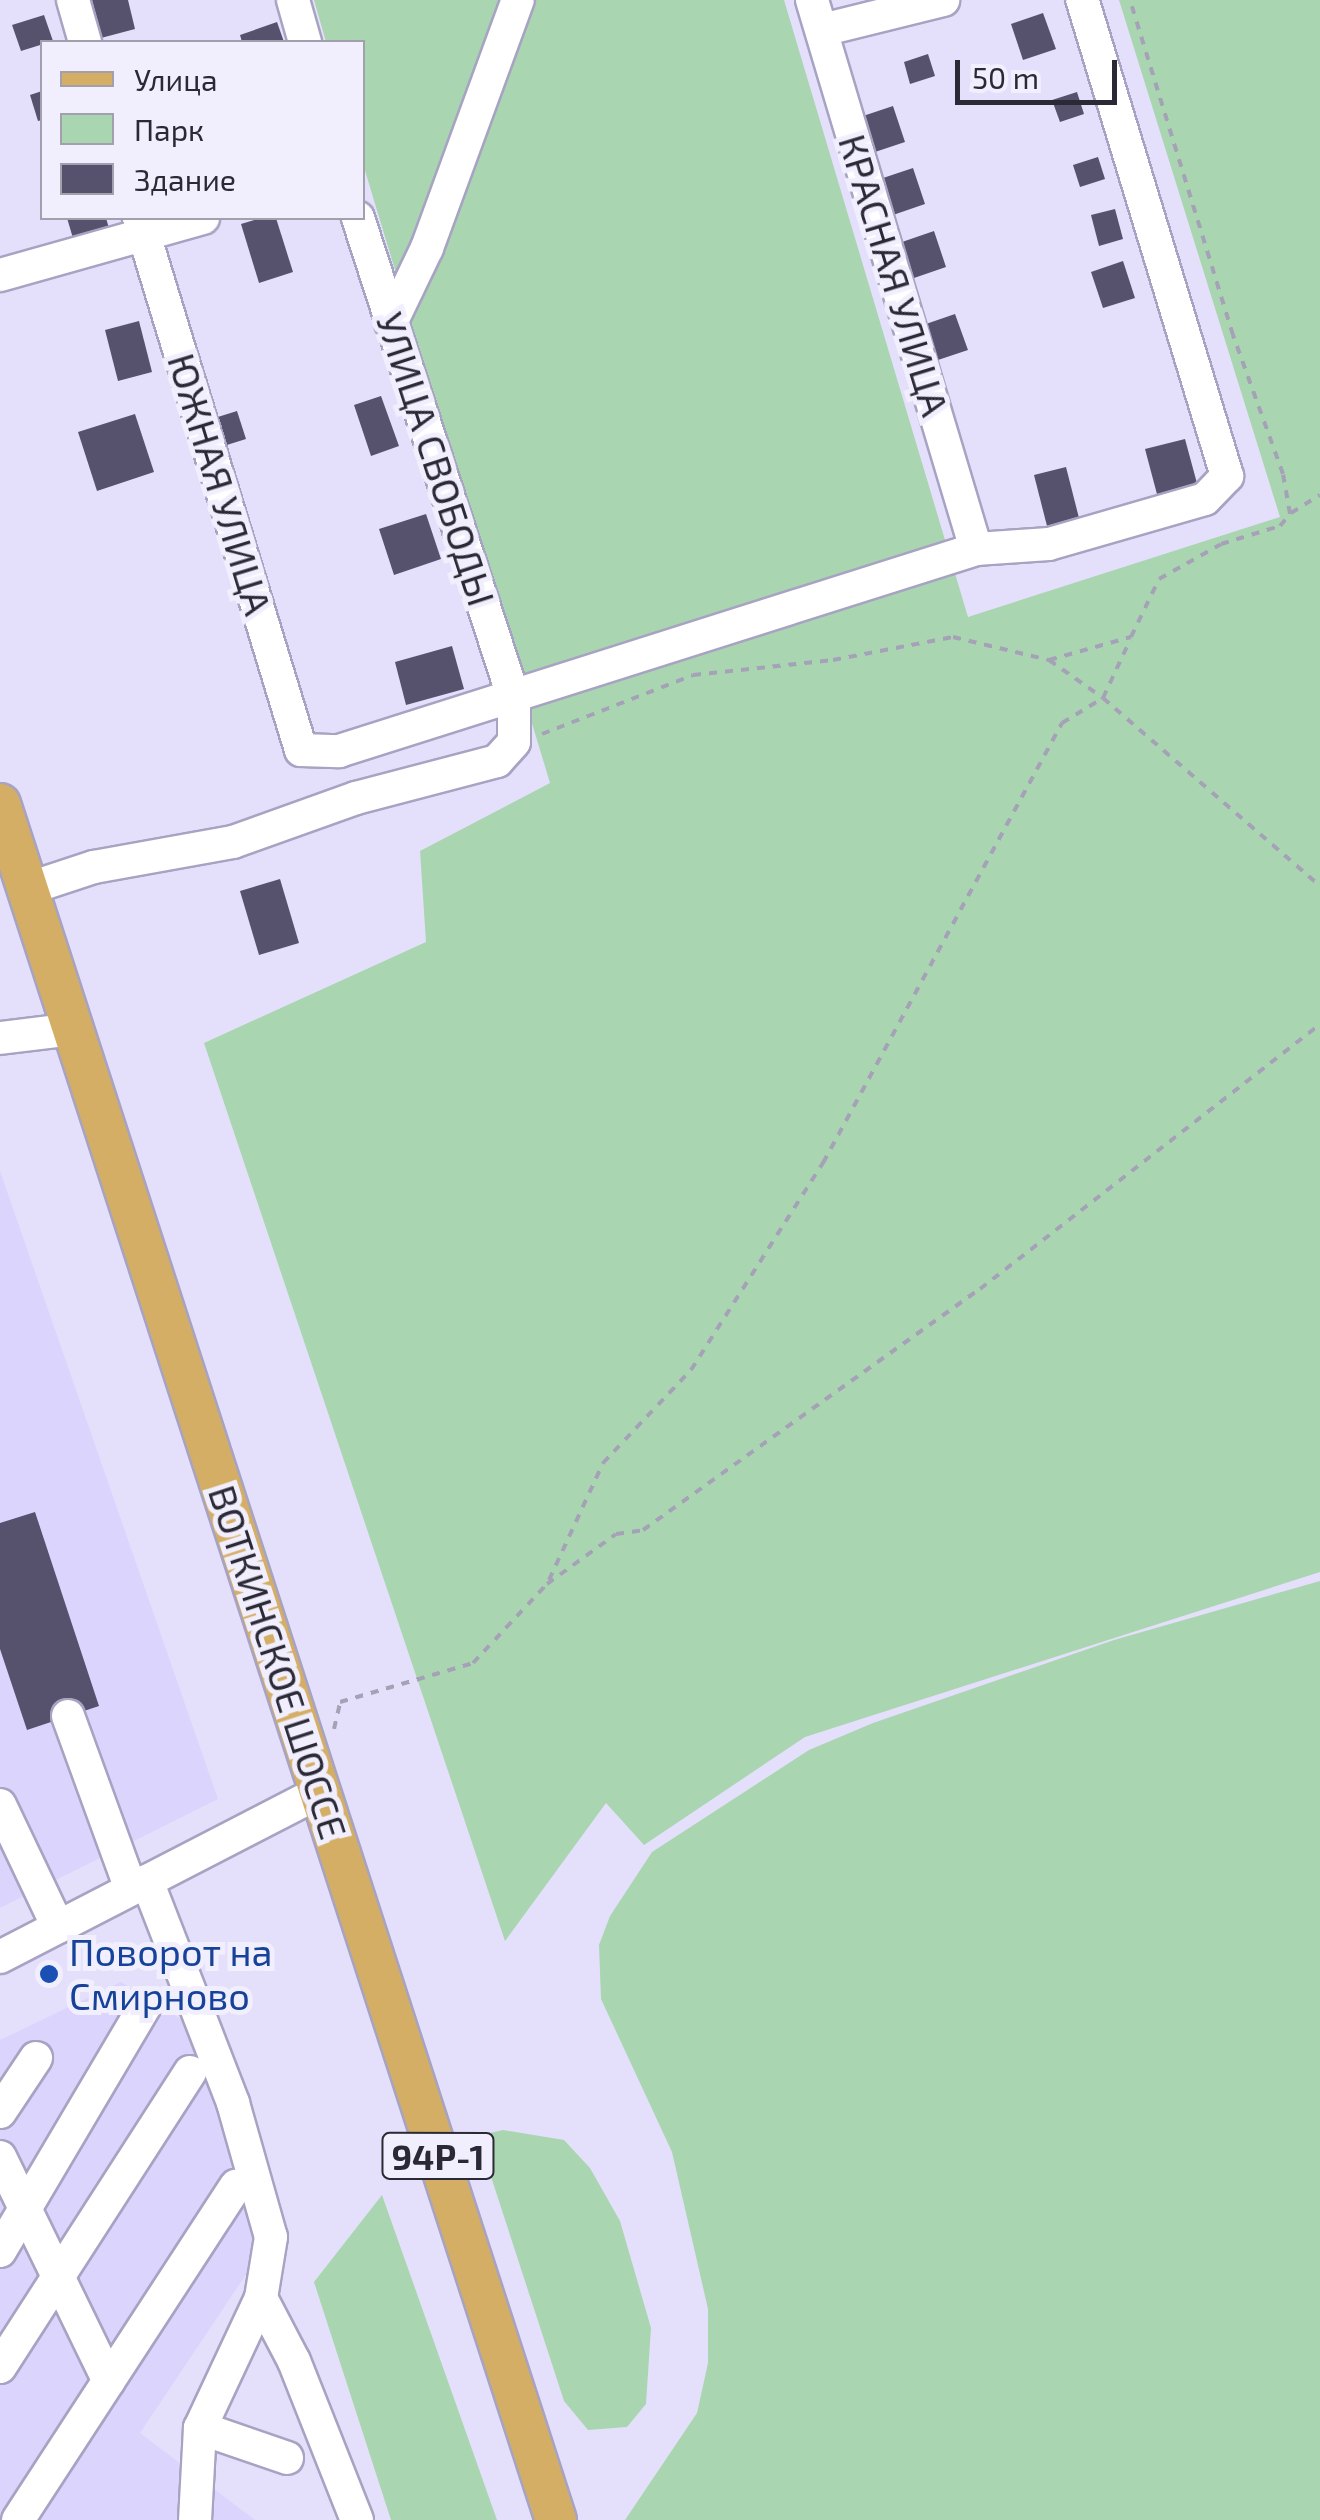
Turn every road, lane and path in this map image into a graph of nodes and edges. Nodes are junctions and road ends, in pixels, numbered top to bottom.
1 (72, 0) edge
2 (292, 0) edge
3 (518, 0) edge
4 (943, 0) edge
5 (1082, 0) edge
6 (1130, 0) edge
7 (817, 15) edge
8 (85, 40) edge
9 (304, 40) edge
10 (188, 220) edge
11 (359, 220) edge
12 (142, 226) edge
13 (0, 275) edge
14 (391, 322) junction
15 (1320, 495) edge
16 (1290, 514) junction
17 (976, 549) junction
18 (1131, 637) junction
19 (1049, 660) junction
20 (1104, 698) junction
21 (514, 699) junction
22 (514, 742) junction
23 (0, 804) edge
24 (1320, 886) edge
25 (27, 889) junction
26 (1320, 1024) edge
27 (73, 1028) junction
28 (0, 1038) edge
29 (547, 1584) junction
30 (68, 1716) dead end
31 (332, 1738) dead end
32 (320, 1792) junction
33 (0, 1806) edge
34 (139, 1885) junction
35 (58, 1927) junction
36 (0, 1957) edge
37 (145, 2006) dead end
38 (36, 2058) dead end
39 (190, 2072) dead end
40 (0, 2112) edge
41 (0, 2158) edge
42 (236, 2186) dead end
43 (25, 2213) junction
44 (0, 2252) edge
45 (56, 2281) junction
46 (261, 2298) junction
47 (0, 2366) edge
48 (109, 2381) junction
49 (200, 2428) junction
50 (287, 2458) dead end
51 (18, 2520) edge
52 (195, 2520) edge
53 (357, 2520) edge
54 (556, 2520) edge

1 - 8 street
2 - 9 street
3 - 14 street
4 - 7 street
5 - 17 street
6 - 16 path
7 - 17 street, КРАСНАЯ УЛИЦА
10 - 12 street
11 - 14 street, УЛИЦА СВОБОДЫ
12 - 13 street
12 - 21 street, ЮЖНАЯ УЛИЦА
14 - 21 street, УЛИЦА СВОБОДЫ
15 - 16 path
16 - 18 path
17 - 21 street
18 - 19 path
18 - 20 path
19 - 20 path
19 - 22 path
20 - 24 path
20 - 29 path
21 - 22 street, УЛИЦА СВОБОДЫ
22 - 25 street
23 - 25 main road, ВОТКИНСКОЕ ШОССЕ
25 - 27 main road, ВОТКИНСКОЕ ШОССЕ
26 - 29 path
27 - 28 street
27 - 32 main road, ВОТКИНСКОЕ ШОССЕ
29 - 31 path
30 - 34 street
32 - 34 street
32 - 54 main road, ВОТКИНСКОЕ ШОССЕ / 94Р-1
33 - 35 street
34 - 35 street
34 - 46 street
35 - 36 street
37 - 43 street
38 - 40 street
39 - 45 street
41 - 43 street
42 - 48 street
43 - 44 street
43 - 45 street
45 - 47 street
45 - 48 street
46 - 49 street
46 - 53 street
48 - 51 street
49 - 50 street
49 - 52 street

